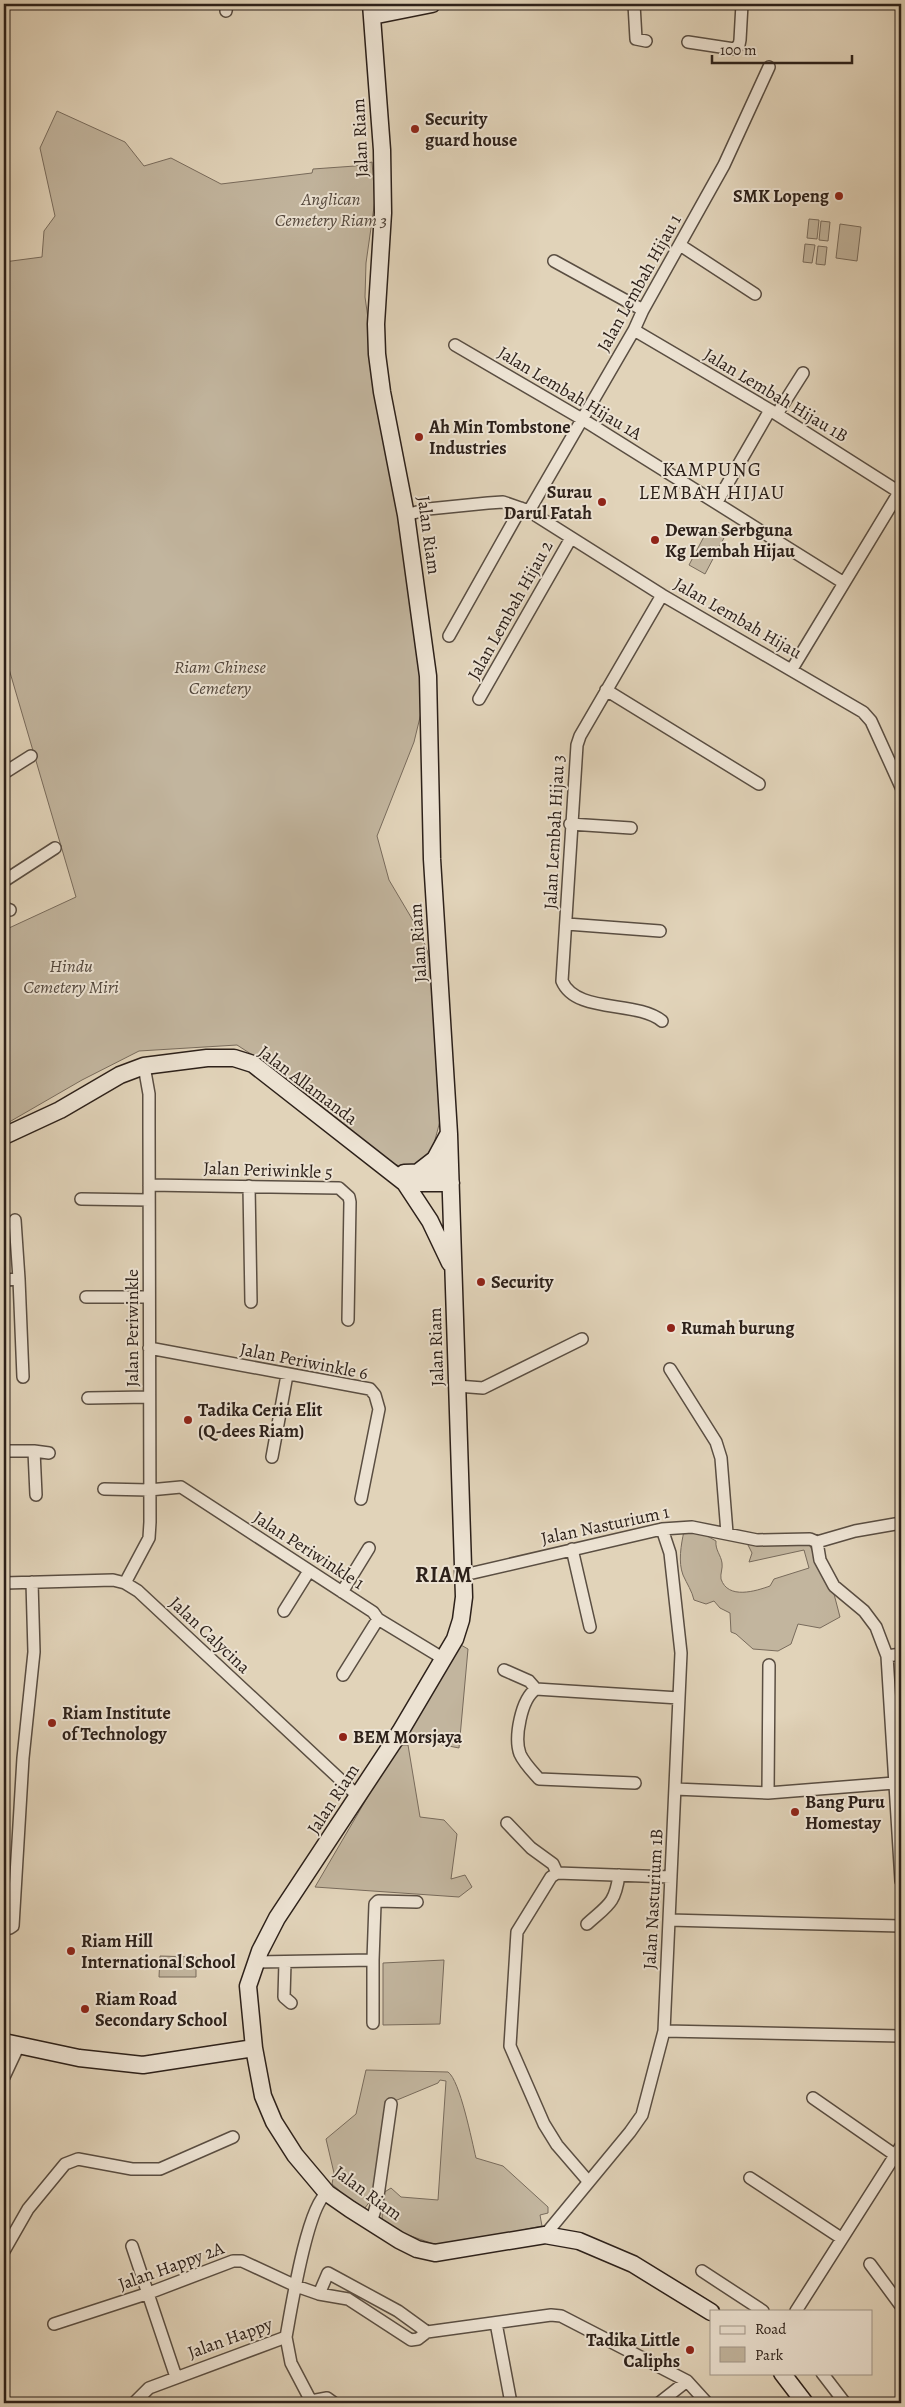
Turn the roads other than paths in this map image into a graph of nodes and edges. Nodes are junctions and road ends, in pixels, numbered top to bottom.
1 (432, 4) edge
2 (634, 4) edge
3 (742, 4) edge
4 (398, 7) edge
5 (372, 10) edge
6 (374, 36) junction
7 (646, 41) dead end
8 (688, 42) dead end
9 (769, 67) dead end
10 (680, 245) junction
11 (554, 261) dead end
12 (755, 294) dead end
13 (643, 310) junction
14 (634, 330) junction
15 (455, 345) dead end
16 (803, 373) dead end
17 (774, 412) junction
18 (582, 419) junction
19 (900, 490) edge
20 (717, 502) junction
21 (525, 509) junction
22 (406, 516) junction
23 (571, 538) junction
24 (844, 583) junction
25 (662, 595) junction
26 (449, 636) dead end
27 (792, 669) junction
28 (606, 690) junction
29 (480, 699) dead end
30 (31, 756) dead end
31 (4, 773) edge
32 (760, 784) dead end
33 (901, 787) edge
34 (570, 824) junction
35 (631, 828) dead end
36 (55, 848) dead end
37 (4, 881) edge
38 (567, 924) junction
39 (660, 930) dead end
40 (662, 1021) dead end
41 (144, 1066) junction
42 (449, 1134) junction
43 (4, 1136) edge
44 (450, 1176) junction
45 (411, 1178) junction
46 (150, 1185) junction
47 (249, 1186) junction
48 (81, 1200) dead end
49 (149, 1200) junction
50 (15, 1220) dead end
51 (454, 1269) junction
52 (19, 1279) junction
53 (4, 1280) edge
54 (86, 1297) dead end
55 (149, 1297) junction
56 (251, 1302) dead end
57 (348, 1320) dead end
58 (582, 1339) dead end
59 (149, 1348) junction
60 (670, 1369) dead end
61 (287, 1375) junction
62 (23, 1377) dead end
63 (457, 1386) junction
64 (149, 1397) junction
65 (88, 1398) dead end
66 (4, 1451) edge
67 (34, 1451) junction
68 (49, 1454) dead end
69 (272, 1457) dead end
70 (104, 1488) dead end
71 (150, 1490) junction
72 (36, 1495) dead end
73 (361, 1499) dead end
74 (901, 1523) edge
75 (662, 1529) junction
76 (727, 1533) junction
77 (817, 1542) junction
78 (369, 1548) dead end
79 (572, 1549) junction
80 (309, 1572) junction
81 (464, 1575) junction
82 (32, 1582) junction
83 (4, 1583) edge
84 (125, 1583) junction
85 (342, 1592) junction
86 (284, 1612) dead end
87 (378, 1619) junction
88 (590, 1627) dead end
89 (901, 1654) edge
90 (887, 1656) junction
91 (444, 1659) junction
92 (769, 1665) dead end
93 (504, 1670) dead end
94 (343, 1675) dead end
95 (536, 1689) junction
96 (679, 1698) junction
97 (897, 1750) edge
98 (634, 1783) dead end
99 (894, 1783) junction
100 (675, 1789) junction
101 (768, 1793) junction
102 (359, 1797) junction
103 (507, 1823) dead end
104 (557, 1872) junction
105 (619, 1875) junction
106 (671, 1877) junction
107 (901, 1881) edge
108 (417, 1902) dead end
109 (669, 1920) junction
110 (587, 1924) dead end
111 (901, 1926) edge
112 (4, 1929) edge
113 (373, 1960) junction
114 (256, 1962) junction
115 (284, 1962) junction
116 (291, 2002) dead end
117 (373, 2023) dead end
118 (664, 2031) junction
119 (901, 2036) edge
120 (11, 2044) edge
121 (254, 2048) junction
122 (4, 2077) edge
123 (813, 2098) dead end
124 (391, 2104) dead end
125 (233, 2137) dead end
126 (898, 2151) edge
127 (750, 2178) dead end
128 (588, 2181) junction
129 (327, 2193) junction
130 (371, 2223) junction
131 (545, 2235) junction
132 (841, 2238) junction
133 (132, 2246) dead end
134 (4, 2251) edge
135 (870, 2264) dead end
136 (702, 2271) dead end
137 (296, 2286) junction
138 (149, 2293) junction
139 (318, 2294) junction
140 (901, 2306) edge
141 (761, 2310) edge
142 (797, 2310) edge
143 (710, 2311) edge
144 (496, 2322) junction
145 (54, 2324) dead end
146 (430, 2331) junction
147 (286, 2337) junction
148 (783, 2374) edge
149 (823, 2374) edge
150 (176, 2377) junction
151 (687, 2381) junction
152 (311, 2402) edge
153 (134, 2403) edge
154 (334, 2403) edge
155 (511, 2403) edge
156 (659, 2403) edge
157 (707, 2403) edge
158 (805, 2403) edge
159 (845, 2403) edge

1 - 4 main road
2 - 7 street
3 - 8 street
4 - 5 main road
4 - 6 main road
5 - 6 main road, Jalan Riam
6 - 22 main road, Jalan Riam
9 - 10 street, Jalan Lembah Hijau 1
10 - 12 street
10 - 13 street, Jalan Lembah Hijau 1
11 - 13 street
13 - 14 street, Jalan Lembah Hijau 1
14 - 17 street, Jalan Lembah Hijau 1B
14 - 18 street, Jalan Lembah Hijau 1
15 - 18 street, Jalan Lembah Hijau 1A
16 - 17 street
17 - 19 street, Jalan Lembah Hijau 1B
17 - 20 street
18 - 20 street, Jalan Lembah Hijau 1A
18 - 21 street, Jalan Lembah Hijau 1
19 - 24 street
20 - 24 street, Jalan Lembah Hijau 1A
21 - 22 street, Jalan Lembah Hijau
21 - 23 street, Jalan Lembah Hijau
21 - 26 street, Jalan Lembah Hijau 1
22 - 42 main road, Jalan Riam
23 - 25 street, Jalan Lembah Hijau
23 - 29 street, Jalan Lembah Hijau 2
24 - 27 street
25 - 27 street, Jalan Lembah Hijau
25 - 28 street, Jalan Lembah Hijau 3
27 - 33 street, Jalan Lembah Hijau
28 - 32 street
28 - 34 street, Jalan Lembah Hijau 3
30 - 31 street
34 - 35 street
34 - 38 street, Jalan Lembah Hijau 3
36 - 37 street
38 - 39 street
38 - 40 street, Jalan Lembah Hijau 3
41 - 43 main road, Jalan Allamanda
41 - 45 main road, Jalan Allamanda
41 - 46 street, Jalan Periwinkle
42 - 44 main road, Jalan Riam
42 - 45 main road
44 - 45 main road
44 - 51 main road, Jalan Riam
45 - 51 main road
46 - 47 street, Jalan Periwinkle 5
46 - 49 street, Jalan Periwinkle
47 - 56 street
47 - 57 street, Jalan Periwinkle 5
48 - 49 street
49 - 55 street, Jalan Periwinkle
50 - 52 street
51 - 63 main road, Jalan Riam
52 - 53 street
52 - 62 street
54 - 55 street
55 - 59 street, Jalan Periwinkle
58 - 63 street
59 - 61 street, Jalan Periwinkle 6
59 - 64 street, Jalan Periwinkle
60 - 76 street
61 - 69 street
61 - 73 street, Jalan Periwinkle 6
63 - 81 main road, Jalan Riam
64 - 65 street
64 - 71 street, Jalan Periwinkle
66 - 67 street
67 - 68 street
67 - 72 street
70 - 71 street, Jalan Periwinkle 1
71 - 80 street, Jalan Periwinkle 1
71 - 84 street, Jalan Periwinkle
74 - 77 street, Jalan Nasturium 1
75 - 76 street, Jalan Nasturium 1
75 - 79 street, Jalan Nasturium 1
75 - 96 street, Jalan Nasturium 1B
76 - 77 street, Jalan Nasturium 1
77 - 90 street
78 - 85 street
79 - 81 street, Jalan Nasturium 1
79 - 88 street
80 - 85 street, Jalan Periwinkle 1
80 - 86 street
81 - 91 main road, Jalan Riam
82 - 83 street, Jalan Calycina
82 - 84 street, Jalan Calycina
82 - 112 street
84 - 102 street, Jalan Calycina
85 - 87 street, Jalan Periwinkle 1
87 - 91 street, Jalan Periwinkle 1
87 - 94 street
89 - 90 street
90 - 97 street
91 - 102 main road, Jalan Riam
92 - 101 street
93 - 95 street
95 - 96 street
95 - 98 street
96 - 100 street, Jalan Nasturium 1B
97 - 99 street
99 - 101 street
99 - 107 street
100 - 101 street
100 - 106 street, Jalan Nasturium 1B
102 - 114 main road, Jalan Riam
103 - 104 street
104 - 105 street
104 - 128 street
105 - 106 street
105 - 110 street
106 - 109 street, Jalan Nasturium 1B
108 - 113 street
109 - 111 street
109 - 118 street, Jalan Nasturium 1B
113 - 115 street
113 - 117 street
114 - 115 street
114 - 121 main road, Jalan Riam
115 - 116 street
118 - 119 street
118 - 128 street, Jalan Nasturium 1B
120 - 121 main road
120 - 122 street
121 - 129 main road, Jalan Riam
123 - 126 street
124 - 130 street
125 - 134 street
126 - 132 street
127 - 132 street
128 - 131 street, Jalan Nasturium 1B
129 - 130 main road, Jalan Riam
129 - 137 street, Jalan Happy
130 - 131 main road, Jalan Riam
131 - 143 main road, Jalan Riam
132 - 142 street
133 - 138 street
135 - 140 street
136 - 141 street
137 - 138 street, Jalan Happy 2A
137 - 139 street, Jalan Happy 2A
137 - 147 street, Jalan Happy
138 - 145 street, Jalan Happy 2A
138 - 150 street
139 - 146 street, Jalan Happy 2A
139 - 146 street
144 - 146 street
144 - 151 street
144 - 155 street
147 - 150 street, Jalan Happy
147 - 152 street
148 - 158 main road
149 - 159 street
150 - 153 street, Jalan Happy
151 - 156 street
151 - 157 street
152 - 154 street

